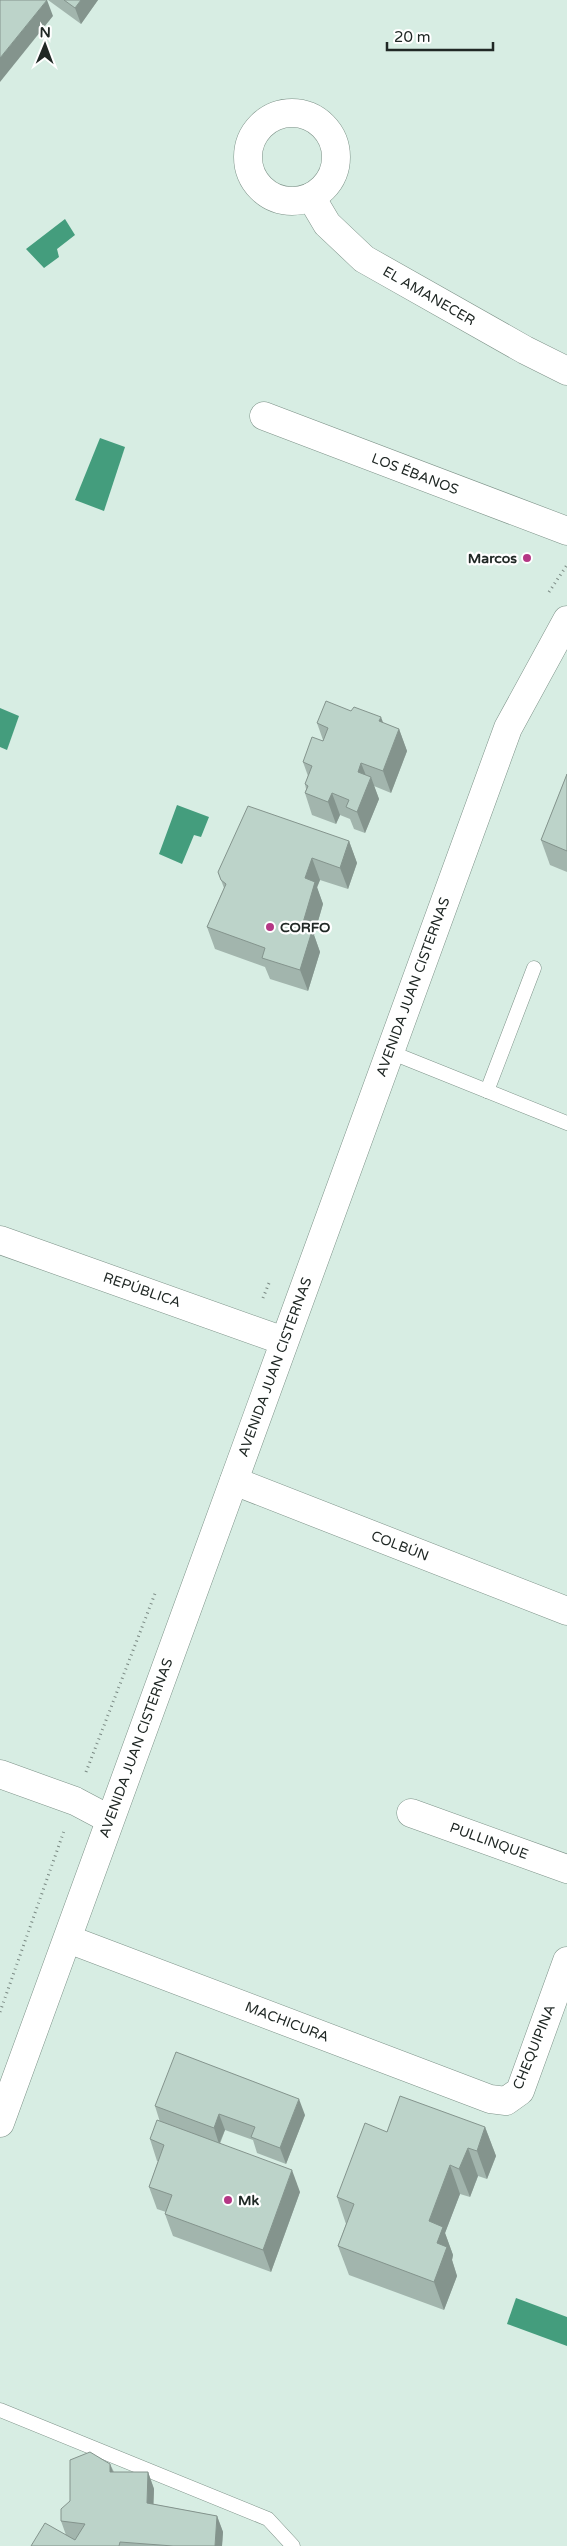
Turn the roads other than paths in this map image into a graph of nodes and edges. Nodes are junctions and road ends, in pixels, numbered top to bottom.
1 (311, 197) dead end
2 (567, 371) edge
3 (264, 416) dead end
4 (567, 531) edge
5 (567, 620) edge
6 (534, 968) dead end
7 (390, 1052) junction
8 (487, 1091) junction
9 (567, 1123) edge
10 (0, 1240) edge
11 (284, 1341) junction
12 (234, 1481) junction
13 (567, 1611) edge
14 (0, 1774) edge
15 (411, 1813) dead end
16 (109, 1819) junction
17 (567, 1869) edge
18 (68, 1939) junction
19 (567, 1961) edge
20 (506, 2101) joint
21 (0, 2123) edge
22 (0, 2410) edge
23 (293, 2546) edge

1 - 2 street, EL AMANECER
3 - 4 street, LOS ÉBANOS
5 - 7 street, AVENIDA JUAN CISTERNAS
6 - 8 lane
7 - 8 lane
7 - 11 street, AVENIDA JUAN CISTERNAS
8 - 9 lane
10 - 11 street, REPÚBLICA
11 - 12 street, AVENIDA JUAN CISTERNAS
12 - 13 street, COLBÚN
12 - 16 street, AVENIDA JUAN CISTERNAS
14 - 16 street
15 - 17 street, PULLINQUE
16 - 18 street, AVENIDA JUAN CISTERNAS
18 - 20 street, MACHICURA
18 - 21 street, AVENIDA JUAN CISTERNAS
19 - 20 street, CHEQUIPINA
22 - 23 lane

